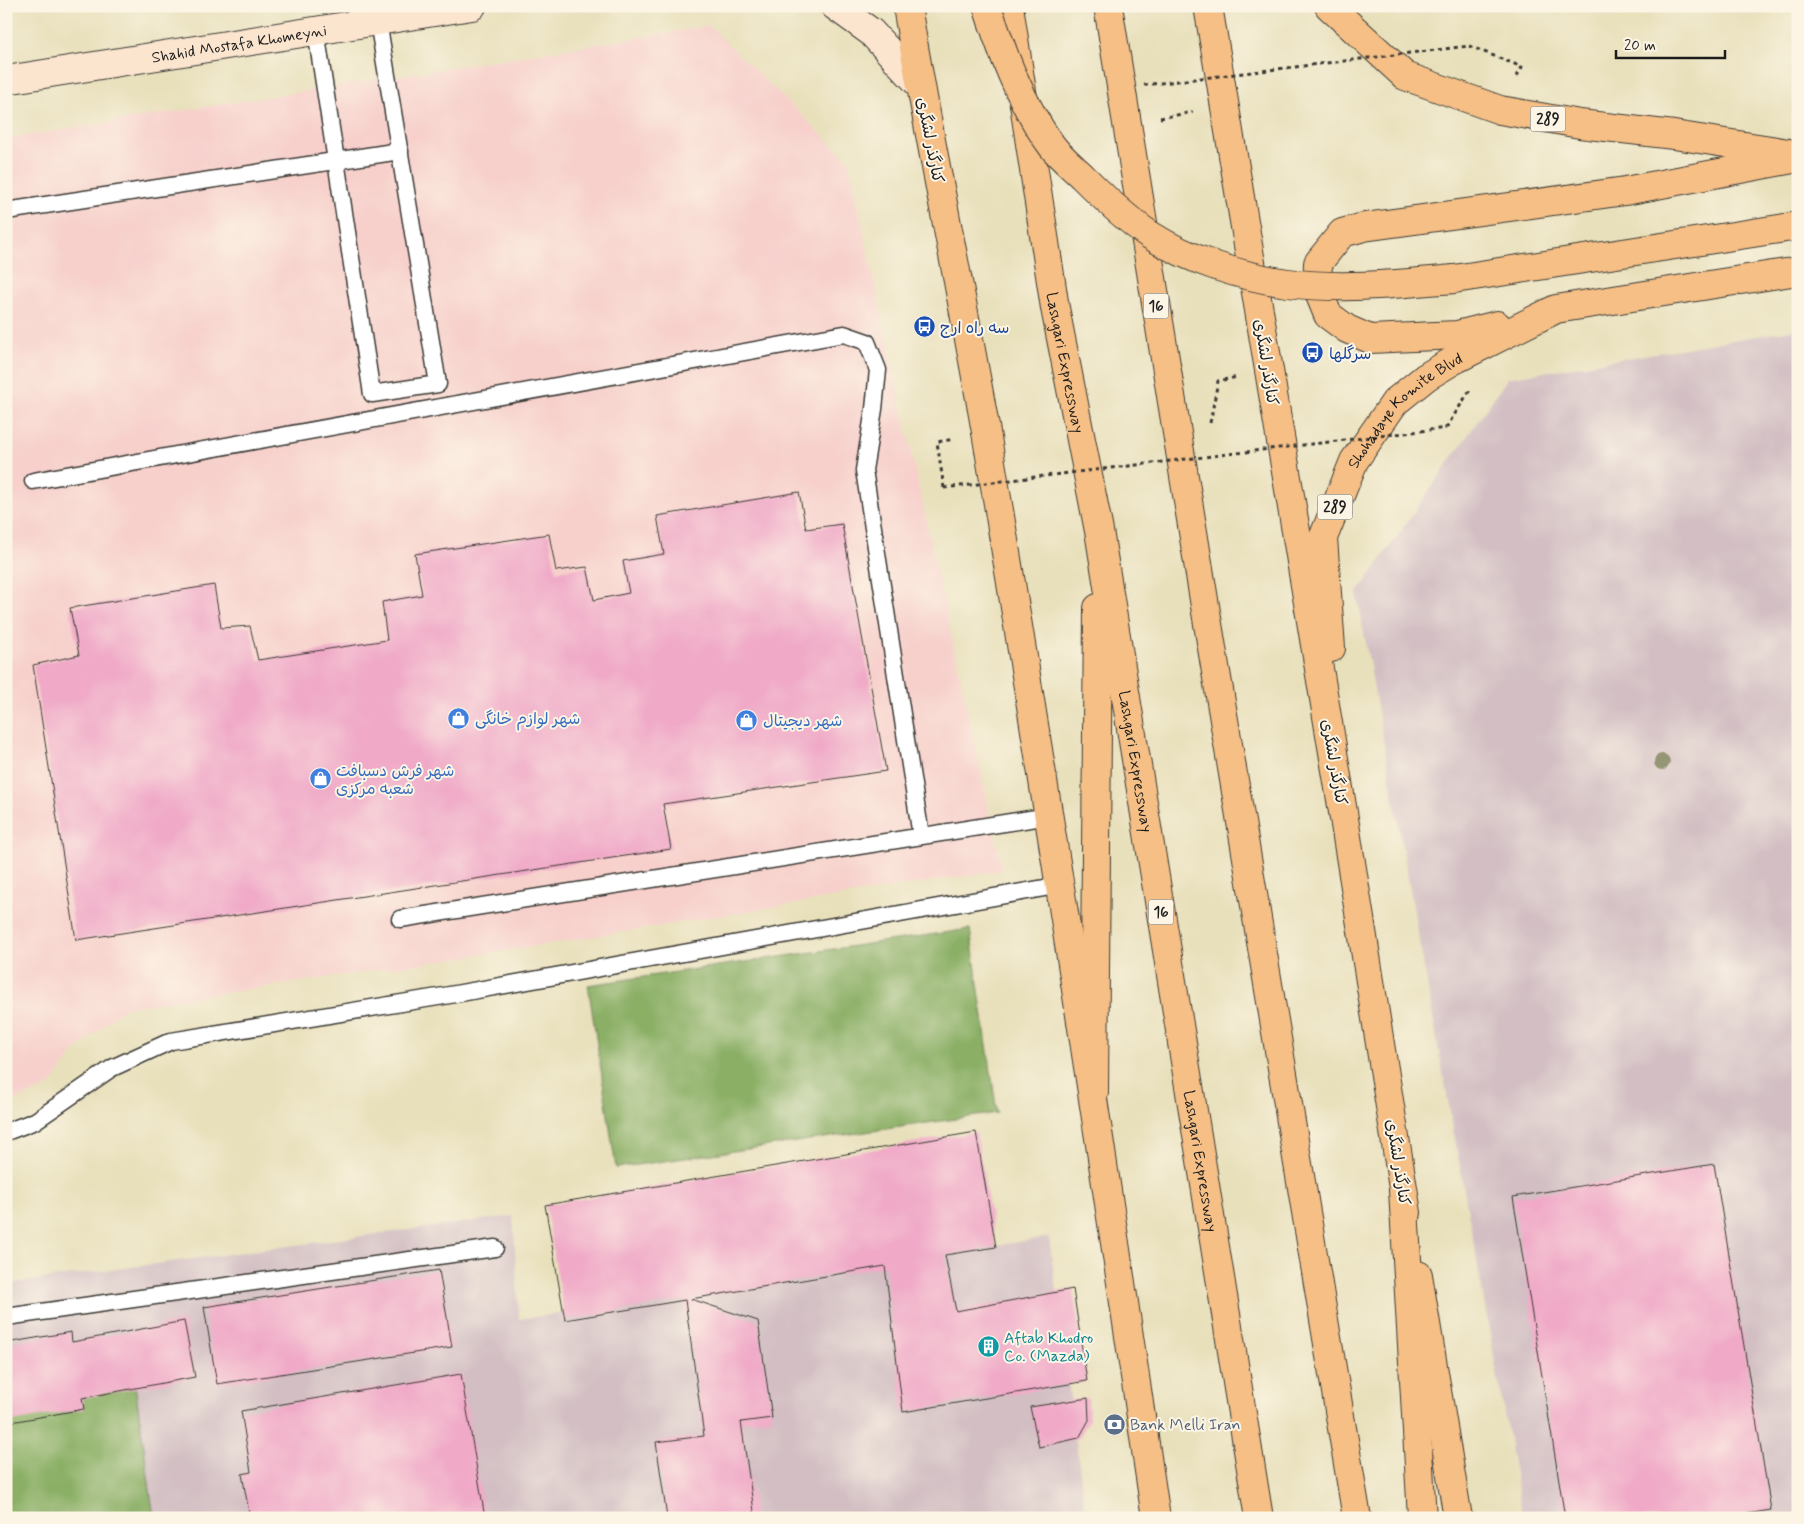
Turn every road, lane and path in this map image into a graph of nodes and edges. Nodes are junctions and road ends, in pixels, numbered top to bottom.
1 (472, 6) edge
2 (835, 6) edge
3 (908, 6) edge
4 (988, 6) edge
5 (1009, 6) edge
6 (1108, 6) edge
7 (1208, 6) edge
8 (1329, 6) edge
9 (378, 21) junction
10 (316, 31) junction
11 (1522, 67) dead end
12 (6, 80) edge
13 (920, 85) junction
14 (1144, 85) dead end
15 (400, 151) junction
16 (1798, 156) edge
17 (336, 160) junction
18 (6, 211) edge
19 (1798, 226) edge
20 (1798, 271) edge
21 (1556, 309) junction
22 (1218, 381) dead end
23 (1471, 388) dead end
24 (1209, 429) dead end
25 (937, 442) dead end
26 (1206, 448) dead end
27 (1204, 458) junction
28 (32, 481) dead end
29 (1099, 531) junction
30 (1344, 812) junction
31 (1049, 816) junction
32 (921, 836) junction
33 (1061, 885) junction
34 (400, 919) dead end
35 (1094, 1093) junction
36 (6, 1132) edge
37 (1403, 1190) junction
38 (495, 1248) dead end
39 (6, 1317) edge
40 (1156, 1518) edge
41 (1259, 1518) edge
42 (1357, 1518) edge
43 (1422, 1518) edge
44 (1458, 1518) edge

1 - 9 main road, Shahid Mostafa Khomeyni
2 - 13 main road
3 - 13 main road, کنارگذر لشگری
4 - 19 main road, bridge
5 - 29 main road, Lashgari Expressway / 16
6 - 42 main road, 16
7 - 30 main road, کنارگذر لشگری
8 - 16 main road, 289
9 - 10 main road, Shahid Mostafa Khomeyni
9 - 15 lane
10 - 12 main road, Shahid Mostafa Khomeyni
10 - 17 lane
11 - 14 path, bridge
13 - 31 main road, کنارگذر لشگری
15 - 17 lane
15 - 17 lane
16 - 21 main road
17 - 18 lane
20 - 21 main road, Shohadaye Komite Blvd / 289
21 - 30 main road, Shohadaye Komite Blvd / 289
22 - 24 path
23 - 27 path, bridge
25 - 27 path, bridge
26 - 27 path
28 - 32 lane
29 - 35 main road
29 - 41 main road, Lashgari Expressway / 16
30 - 37 main road, کنارگذر لشگری
31 - 32 lane
31 - 33 main road, کنارگذر لشگری
32 - 34 lane
33 - 35 main road, کنارگذر لشگری
33 - 36 lane
35 - 40 main road, کنارگذر لشگری
37 - 43 main road
37 - 44 main road, کنارگذر لشگری
38 - 39 lane

